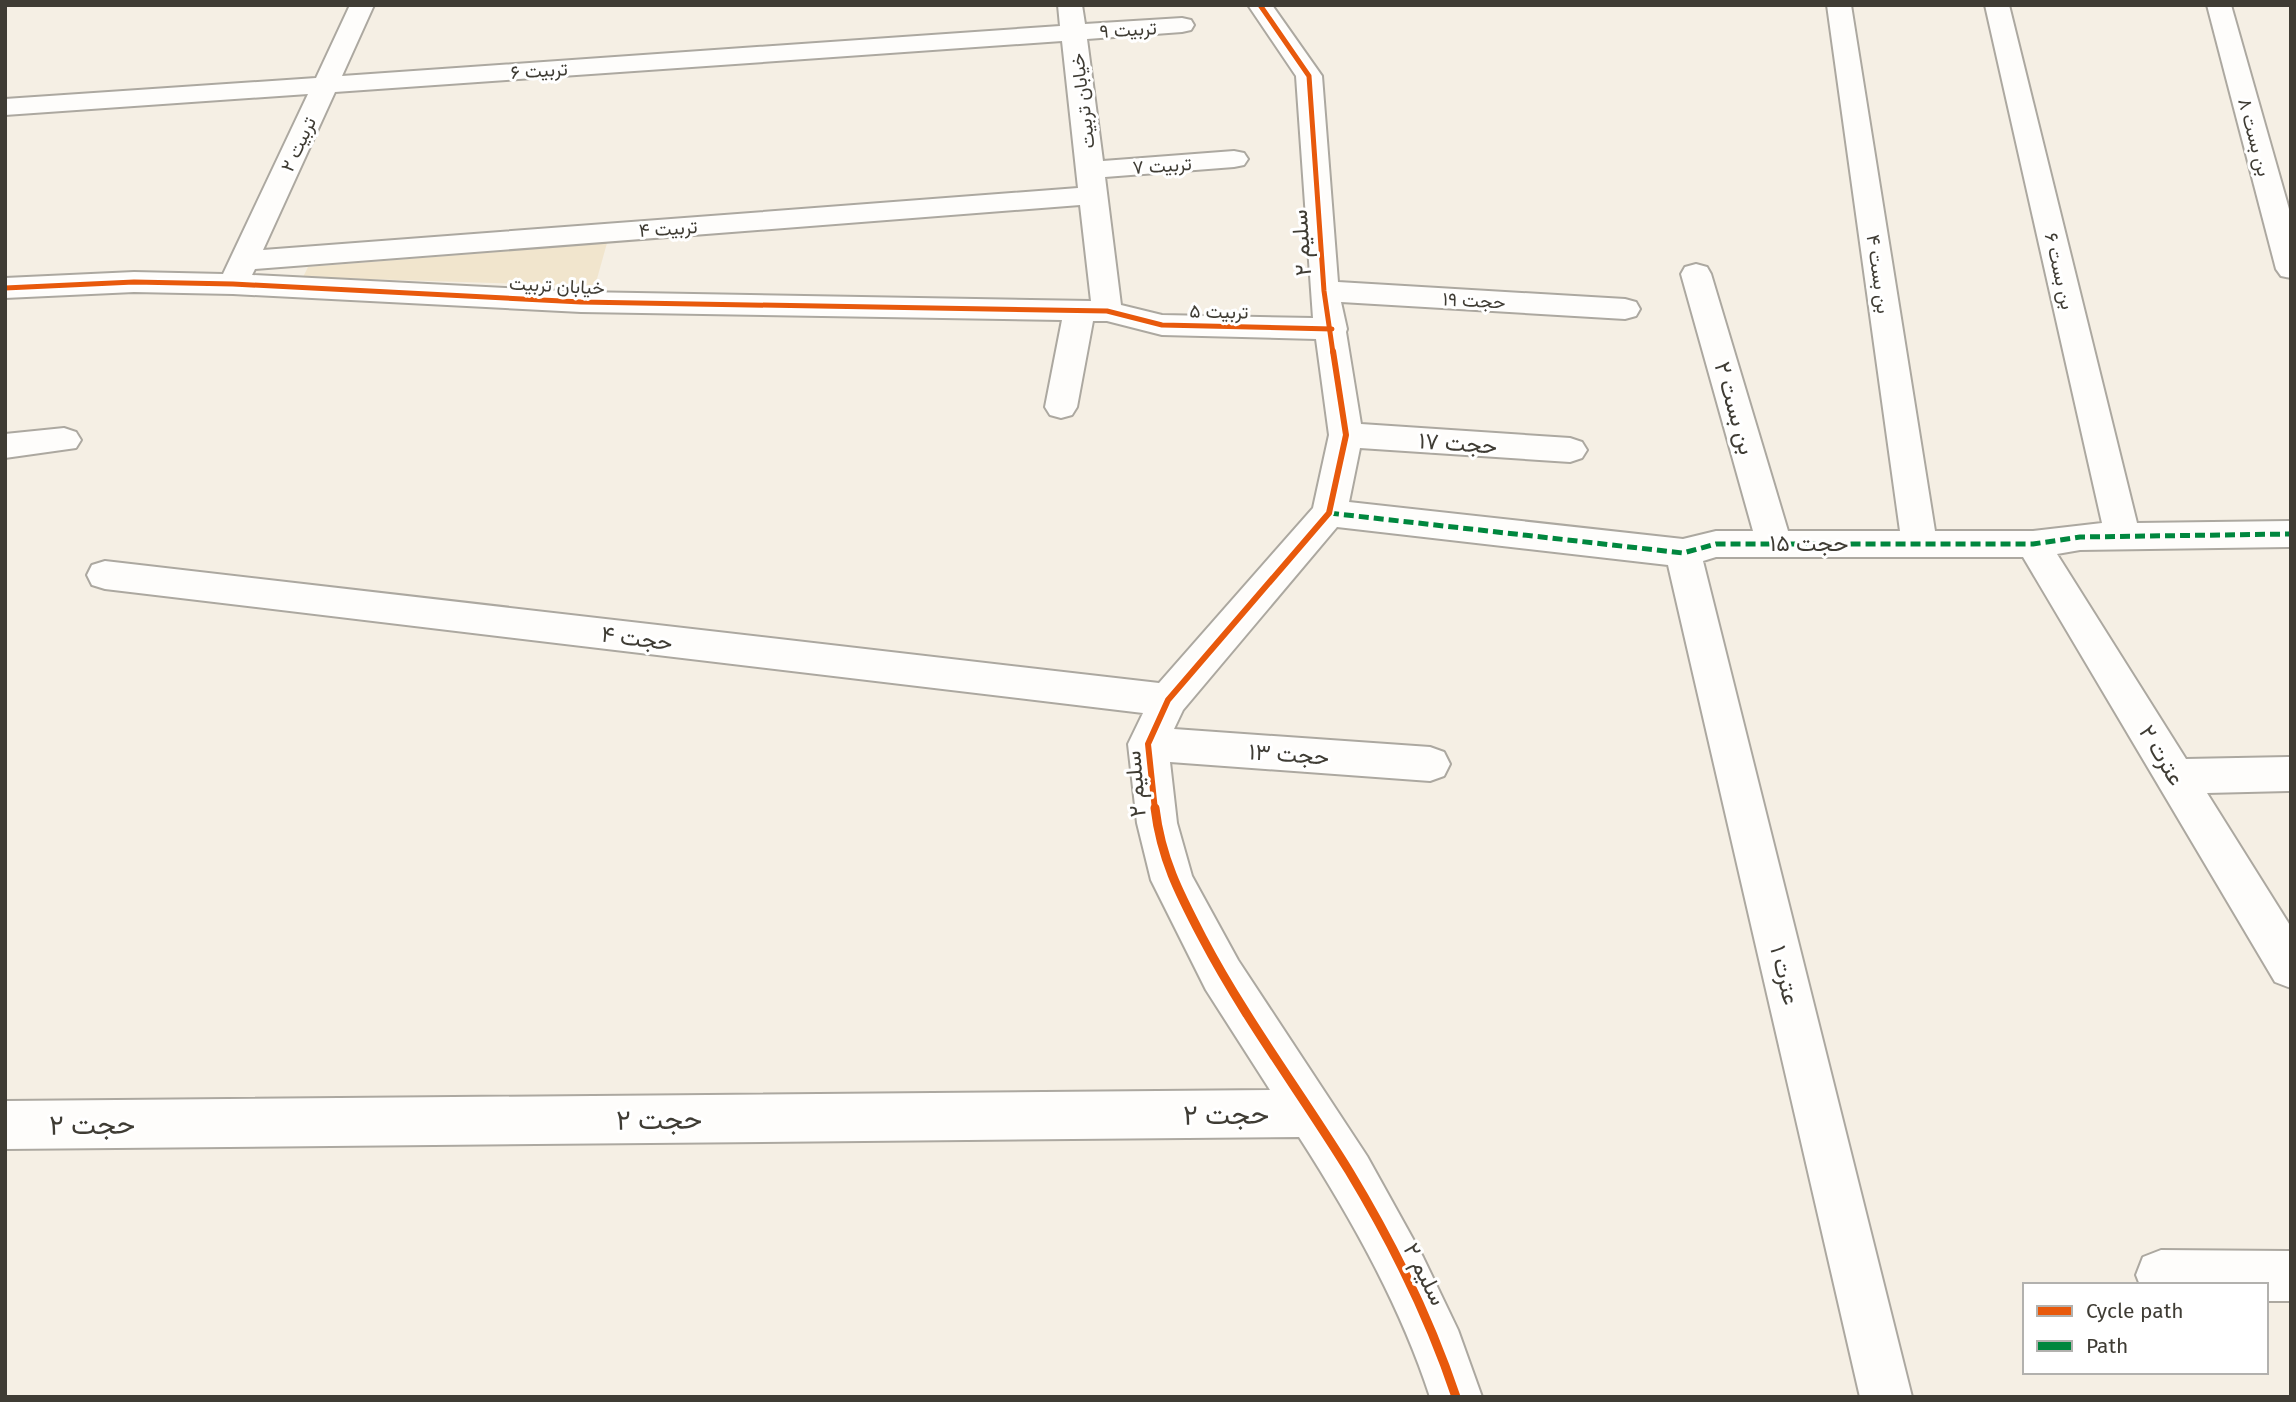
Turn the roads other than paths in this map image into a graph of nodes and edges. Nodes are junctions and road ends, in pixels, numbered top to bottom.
1 (362, 5) edge
2 (1070, 5) edge
3 (1260, 5) edge
4 (1839, 5) edge
5 (1997, 5) edge
6 (2220, 5) edge
7 (1182, 25) dead end
8 (1074, 33) junction
9 (326, 85) junction
10 (5, 107) edge
11 (1234, 159) dead end
12 (1092, 183) junction
13 (2291, 269) edge
14 (238, 273) junction
15 (1696, 274) dead end
16 (1324, 291) junction
17 (10, 296) edge
18 (1625, 309) dead end
19 (1093, 311) junction
20 (1332, 329) junction
21 (1061, 407) dead end
22 (1346, 435) junction
23 (64, 440) dead end
24 (5, 446) edge
25 (1570, 450) dead end
26 (1329, 513) junction
27 (2291, 534) edge
28 (2123, 537) junction
29 (1774, 543) junction
30 (1919, 543) junction
31 (2033, 544) junction
32 (1683, 553) junction
33 (105, 575) dead end
34 (1168, 700) junction
35 (1148, 744) junction
36 (1430, 764) dead end
37 (2291, 774) edge
38 (2175, 777) junction
39 (2291, 967) edge
40 (1313, 1113) junction
41 (5, 1125) edge
42 (2161, 1275) dead end
43 (2291, 1276) edge
44 (1456, 1397) edge
45 (1886, 1397) edge

1 - 9 street, تربیت ۲
2 - 8 street, خیابان تربیت
3 - 16 street, سلیم ۲
4 - 30 street, بن بست ۴
5 - 28 street, بن بست ۶
6 - 13 street, بن بست ۸
7 - 8 street, تربیت ۹
8 - 9 street, تربیت ۶
8 - 12 street, خیابان تربیت
9 - 10 street, تربیت ۶
9 - 14 street, تربیت ۲
11 - 12 street, تربیت ۷
12 - 14 street, تربیت ۴
12 - 19 street, خیابان تربیت
14 - 17 street, خیابان تربیت
14 - 19 street, خیابان تربیت
15 - 29 street, بن بست ۲
16 - 18 street, حجت ۱۹
16 - 20 street, سلیم ۲
19 - 20 street, تربیت ۵
19 - 21 street
20 - 22 street, سلیم ۲
22 - 25 street, حجت ۱۷
22 - 26 street, سلیم ۲
23 - 24 street
26 - 32 street, حجت ۱۵
26 - 34 street, سلیم ۲
27 - 28 street, حجت ۱۵
28 - 31 street, حجت ۱۵
29 - 30 street, حجت ۱۵
29 - 32 street, حجت ۱۵
30 - 31 street, حجت ۱۵
31 - 38 street, عترت ۲
32 - 45 street, عترت ۱
33 - 34 street, حجت ۴
34 - 35 street, سلیم ۲
35 - 36 street, حجت ۱۳
35 - 40 street, سلیم ۲
37 - 38 street
38 - 39 street, عترت ۲
40 - 41 street, حجت ۲
40 - 44 street, سلیم ۲
42 - 43 street

